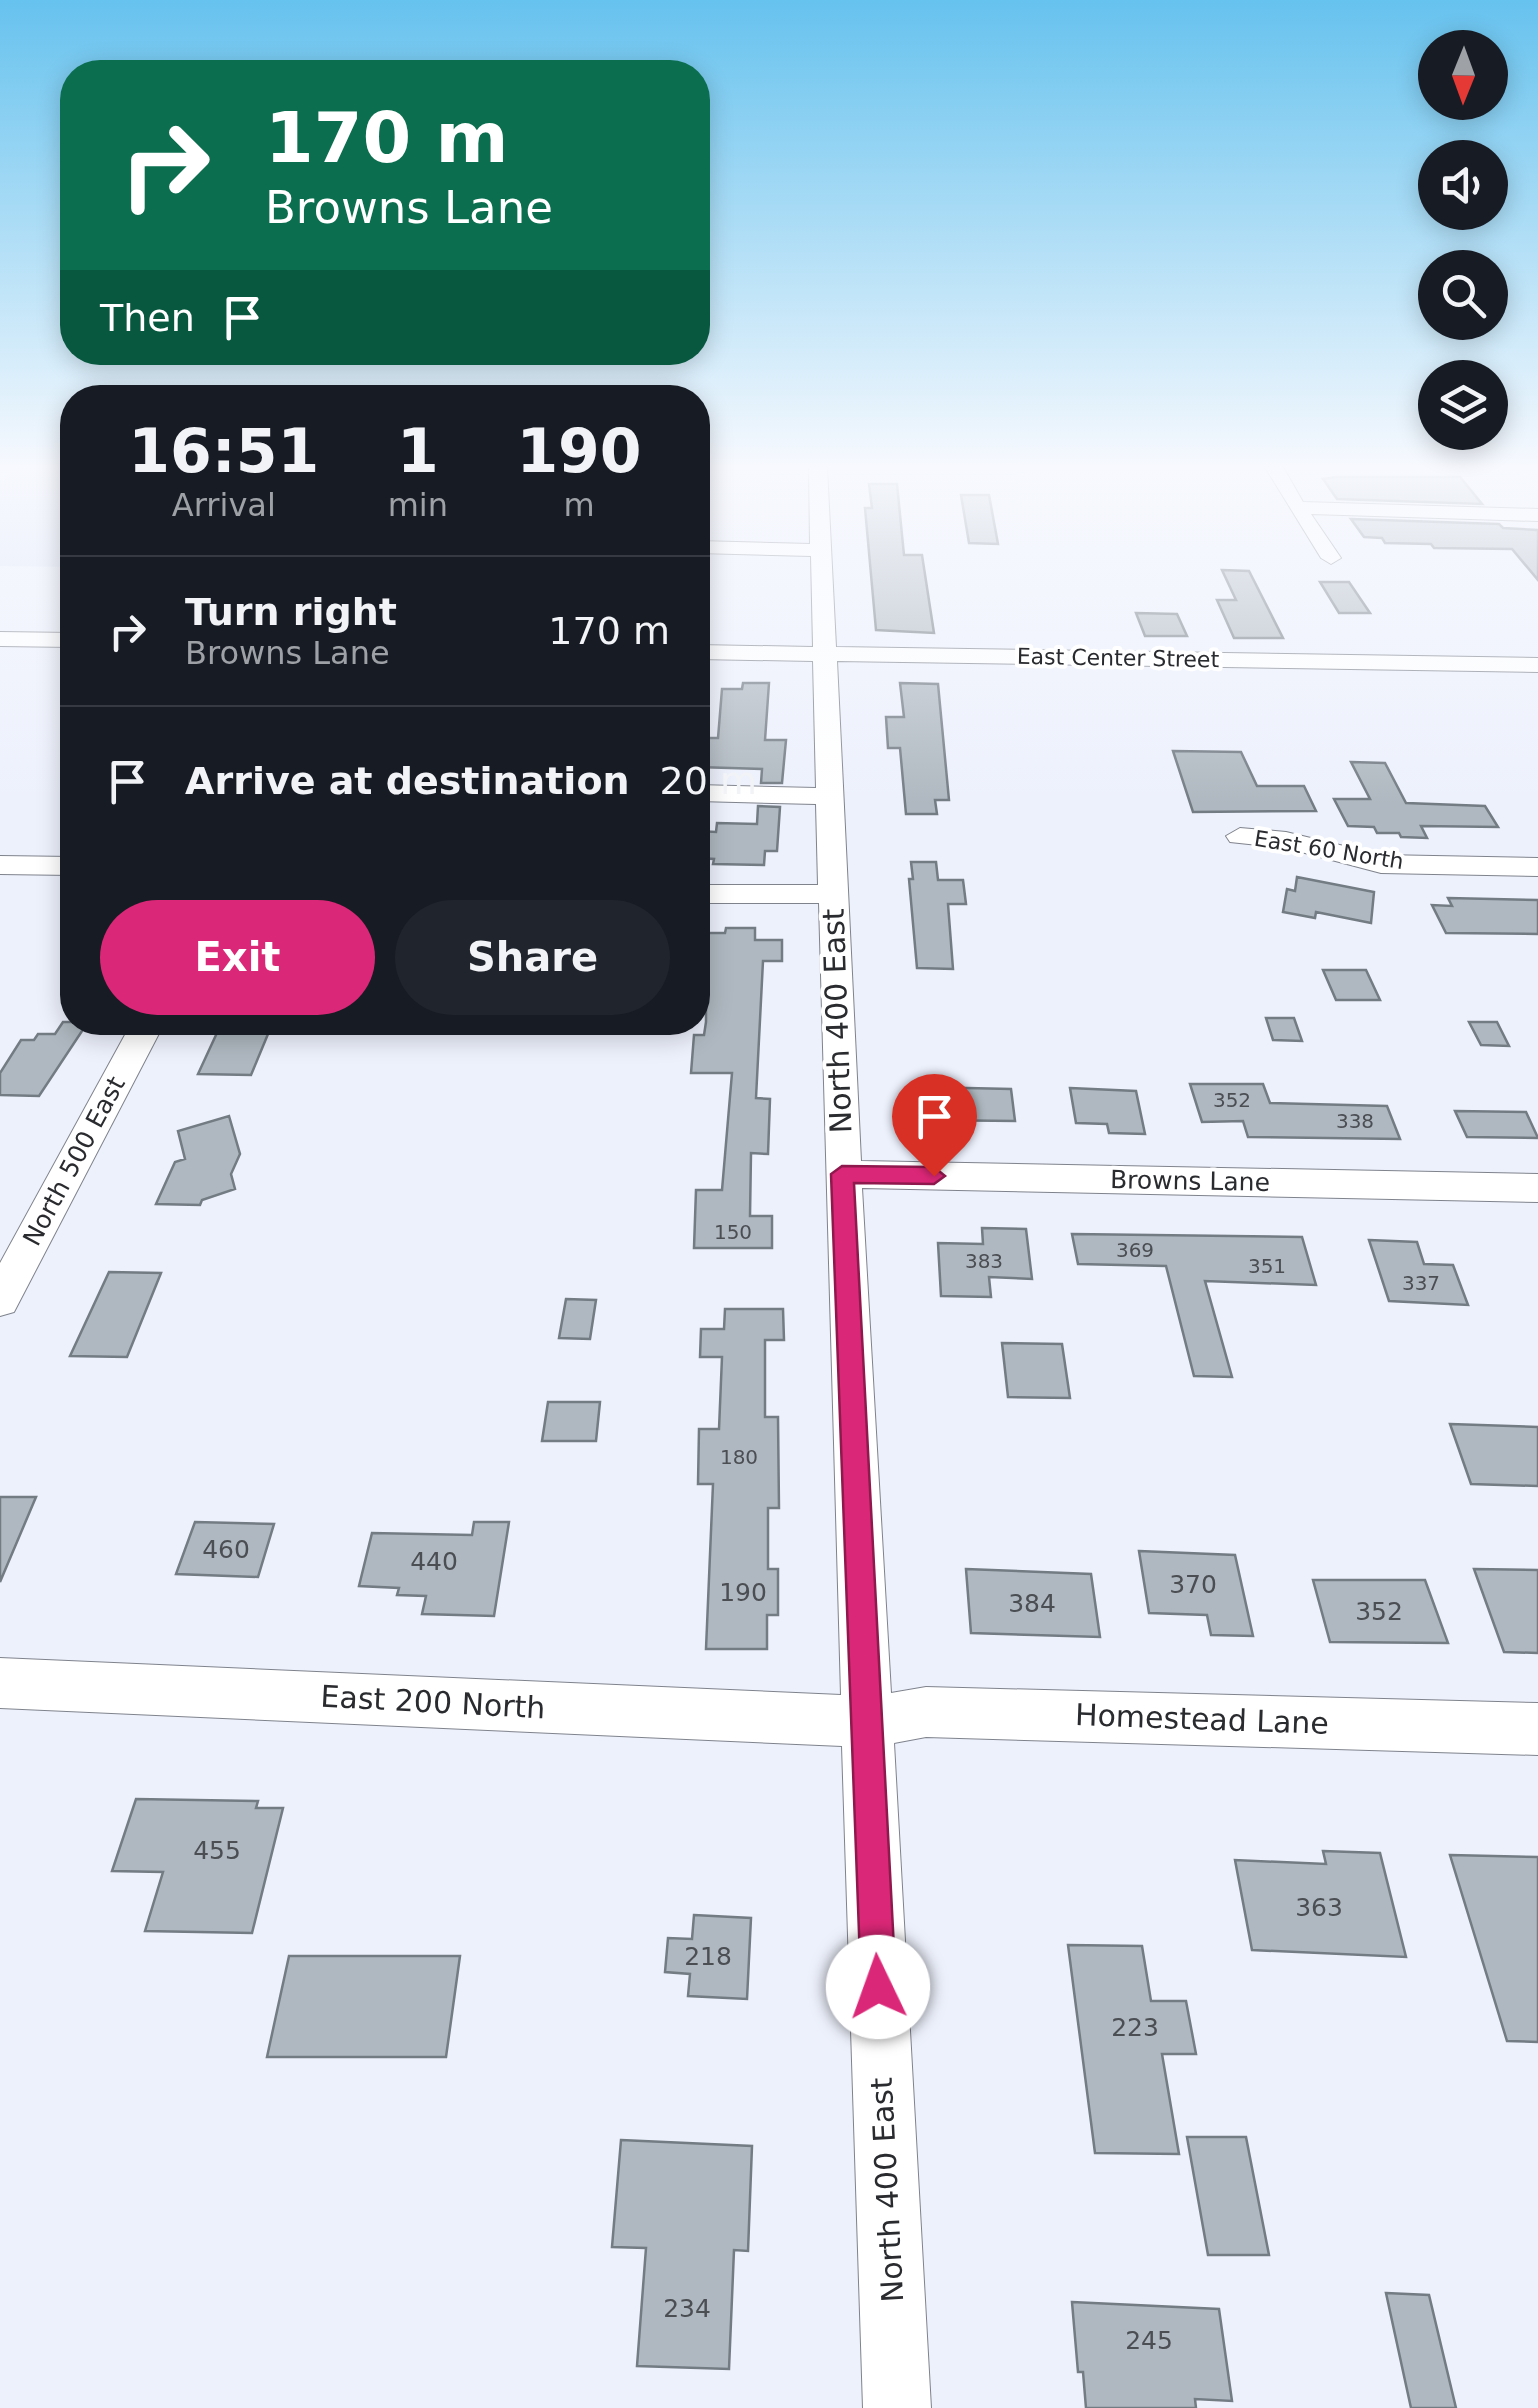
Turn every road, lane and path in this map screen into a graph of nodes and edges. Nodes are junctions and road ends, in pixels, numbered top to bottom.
1 (823, 579) edge
2 (60, 641) edge
3 (4, 643) edge
4 (710, 652) edge
5 (827, 653) junction
6 (1538, 665) edge
7 (710, 793) edge
8 (830, 796) junction
9 (1240, 836) dead end
10 (0, 864) edge
11 (60, 866) edge
12 (1538, 867) edge
13 (710, 894) edge
14 (833, 894) junction
15 (142, 1035) edge
16 (842, 1174) junction
17 (1538, 1188) edge
18 (0, 1300) edge
19 (0, 1682) edge
20 (867, 1722) junction
21 (1538, 1729) edge
22 (897, 2408) edge

1 - 5 street, North 400 East
2 - 3 street
4 - 5 street, East Center Street
5 - 6 street, East Center Street
5 - 8 street, North 400 East
7 - 8 street
8 - 14 street, North 400 East
9 - 12 street, East 60 North
10 - 11 street
13 - 14 street
14 - 16 street, North 400 East
15 - 18 street, North 500 East
16 - 17 street, Browns Lane
16 - 20 street, North 400 East
19 - 20 street, East 200 North
20 - 21 street, Homestead Lane
20 - 22 street, North 400 East

